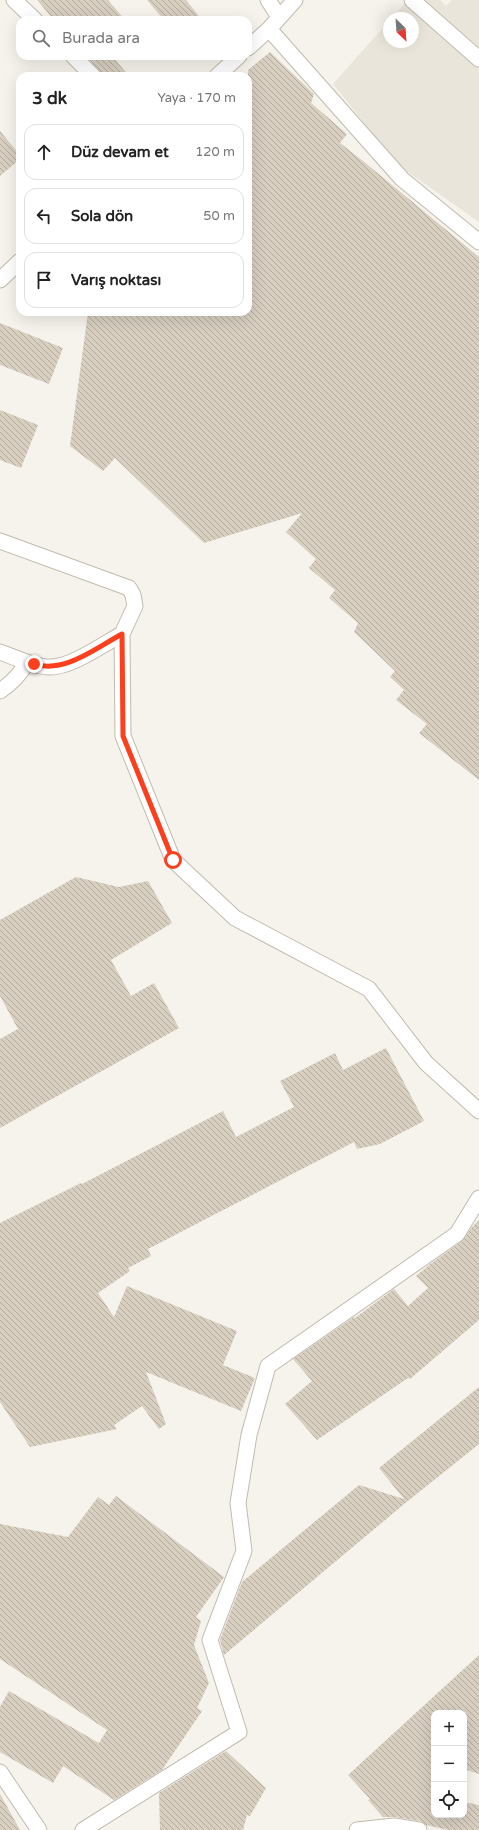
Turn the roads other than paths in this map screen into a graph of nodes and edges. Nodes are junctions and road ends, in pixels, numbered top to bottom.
1 (14, 0) edge
2 (268, 0) edge
3 (295, 0) edge
4 (412, 0) edge
5 (31, 16) edge
6 (279, 18) junction
7 (269, 29) junction
8 (252, 44) edge
9 (479, 59) edge
10 (77, 60) edge
11 (235, 60) edge
12 (89, 72) edge
13 (221, 72) edge
14 (479, 242) edge
15 (16, 265) edge
16 (0, 280) edge
17 (0, 541) edge
18 (122, 634) junction
19 (0, 652) edge
20 (27, 662) junction
21 (0, 691) edge
22 (479, 1111) edge
23 (479, 1198) edge
24 (0, 1772) edge
25 (40, 1830) edge
26 (83, 1830) edge
27 (357, 1830) edge
28 (420, 1830) edge

1 - 5 street
2 - 6 street
3 - 6 street
4 - 9 street
6 - 7 street
7 - 8 street
7 - 14 street
10 - 12 street
11 - 13 street
15 - 16 street
17 - 18 street
18 - 20 street
18 - 22 street
19 - 20 street
20 - 21 street
23 - 26 street
24 - 25 street
27 - 28 street

